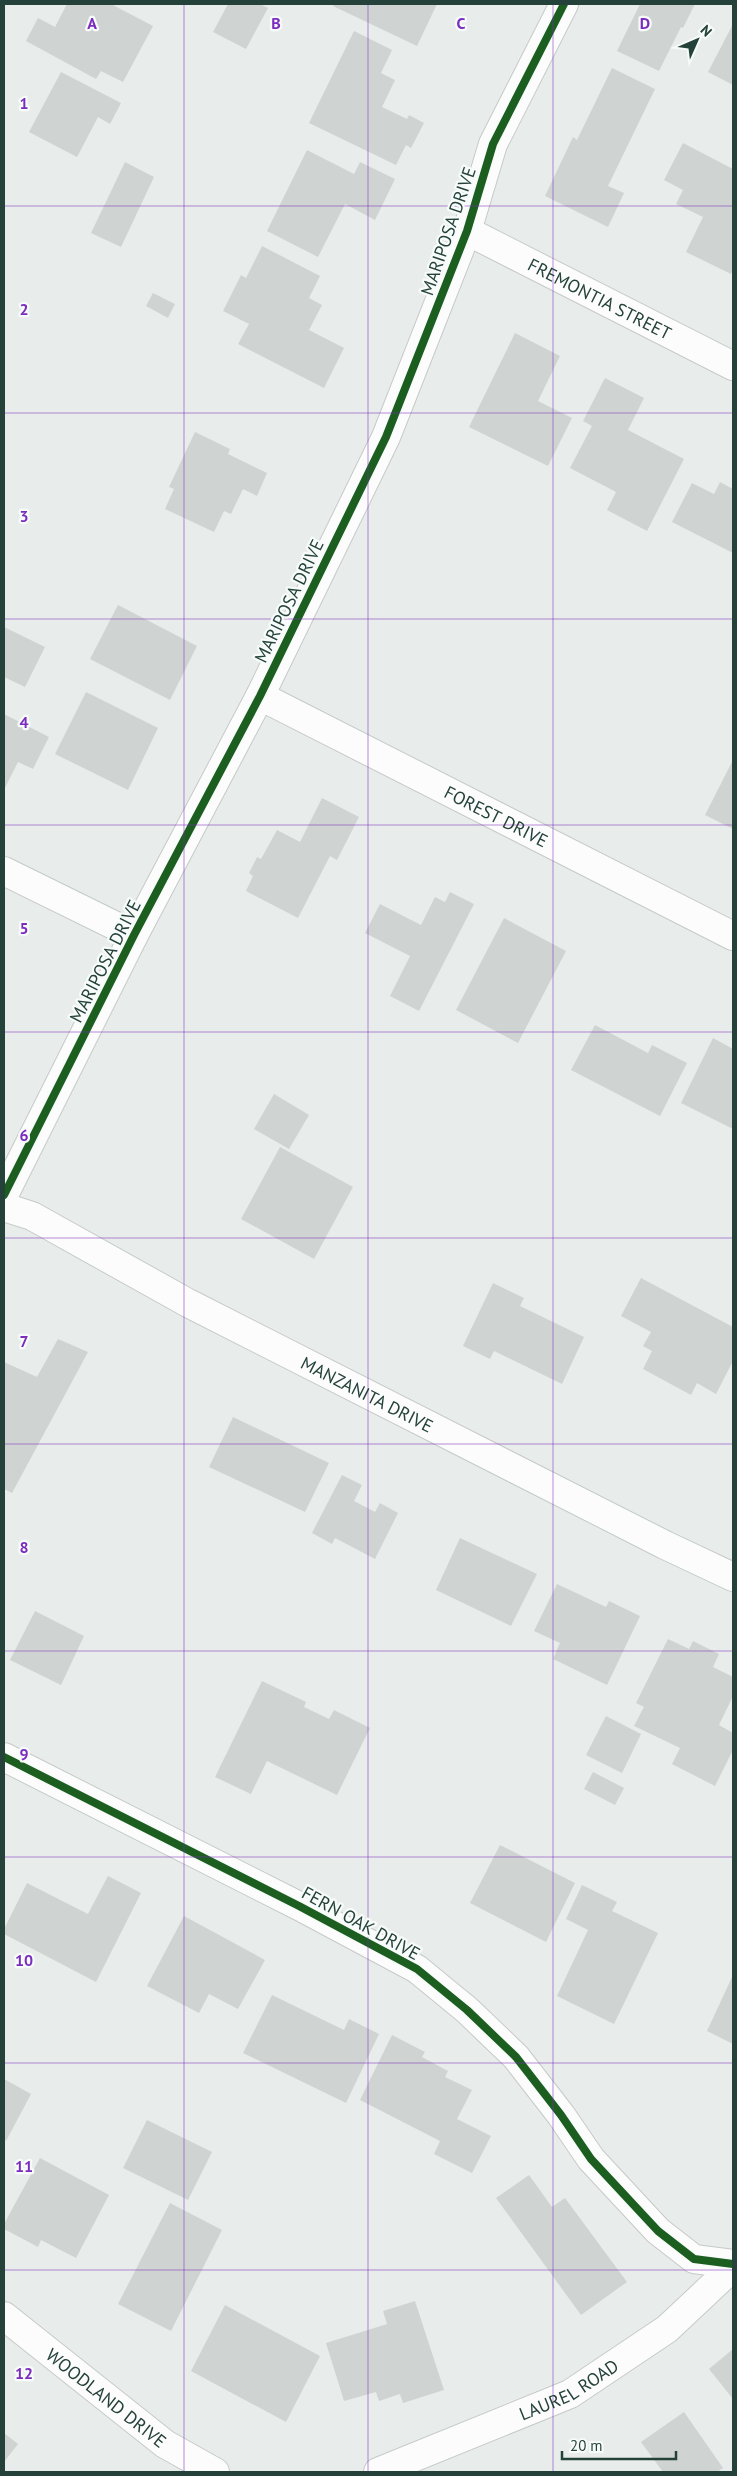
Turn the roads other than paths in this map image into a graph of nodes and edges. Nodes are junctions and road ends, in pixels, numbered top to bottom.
1 (564, 4) edge
2 (467, 231) junction
3 (733, 366) edge
4 (260, 696) junction
5 (4, 870) edge
6 (134, 935) junction
7 (733, 936) edge
8 (4, 1195) edge
9 (4, 1207) edge
10 (733, 1577) edge
11 (4, 1757) edge
12 (733, 2266) edge
13 (4, 2316) edge
14 (215, 2472) edge
15 (378, 2472) edge

1 - 2 street, MARIPOSA DRIVE
2 - 3 street, FREMONTIA STREET
2 - 4 street, MARIPOSA DRIVE
4 - 6 street, MARIPOSA DRIVE
4 - 7 street, FOREST DRIVE
5 - 6 street
6 - 8 street, MARIPOSA DRIVE
9 - 10 street, MANZANITA DRIVE
11 - 12 street, FERN OAK DRIVE
12 - 15 street, LAUREL ROAD
13 - 14 street, WOODLAND DRIVE

